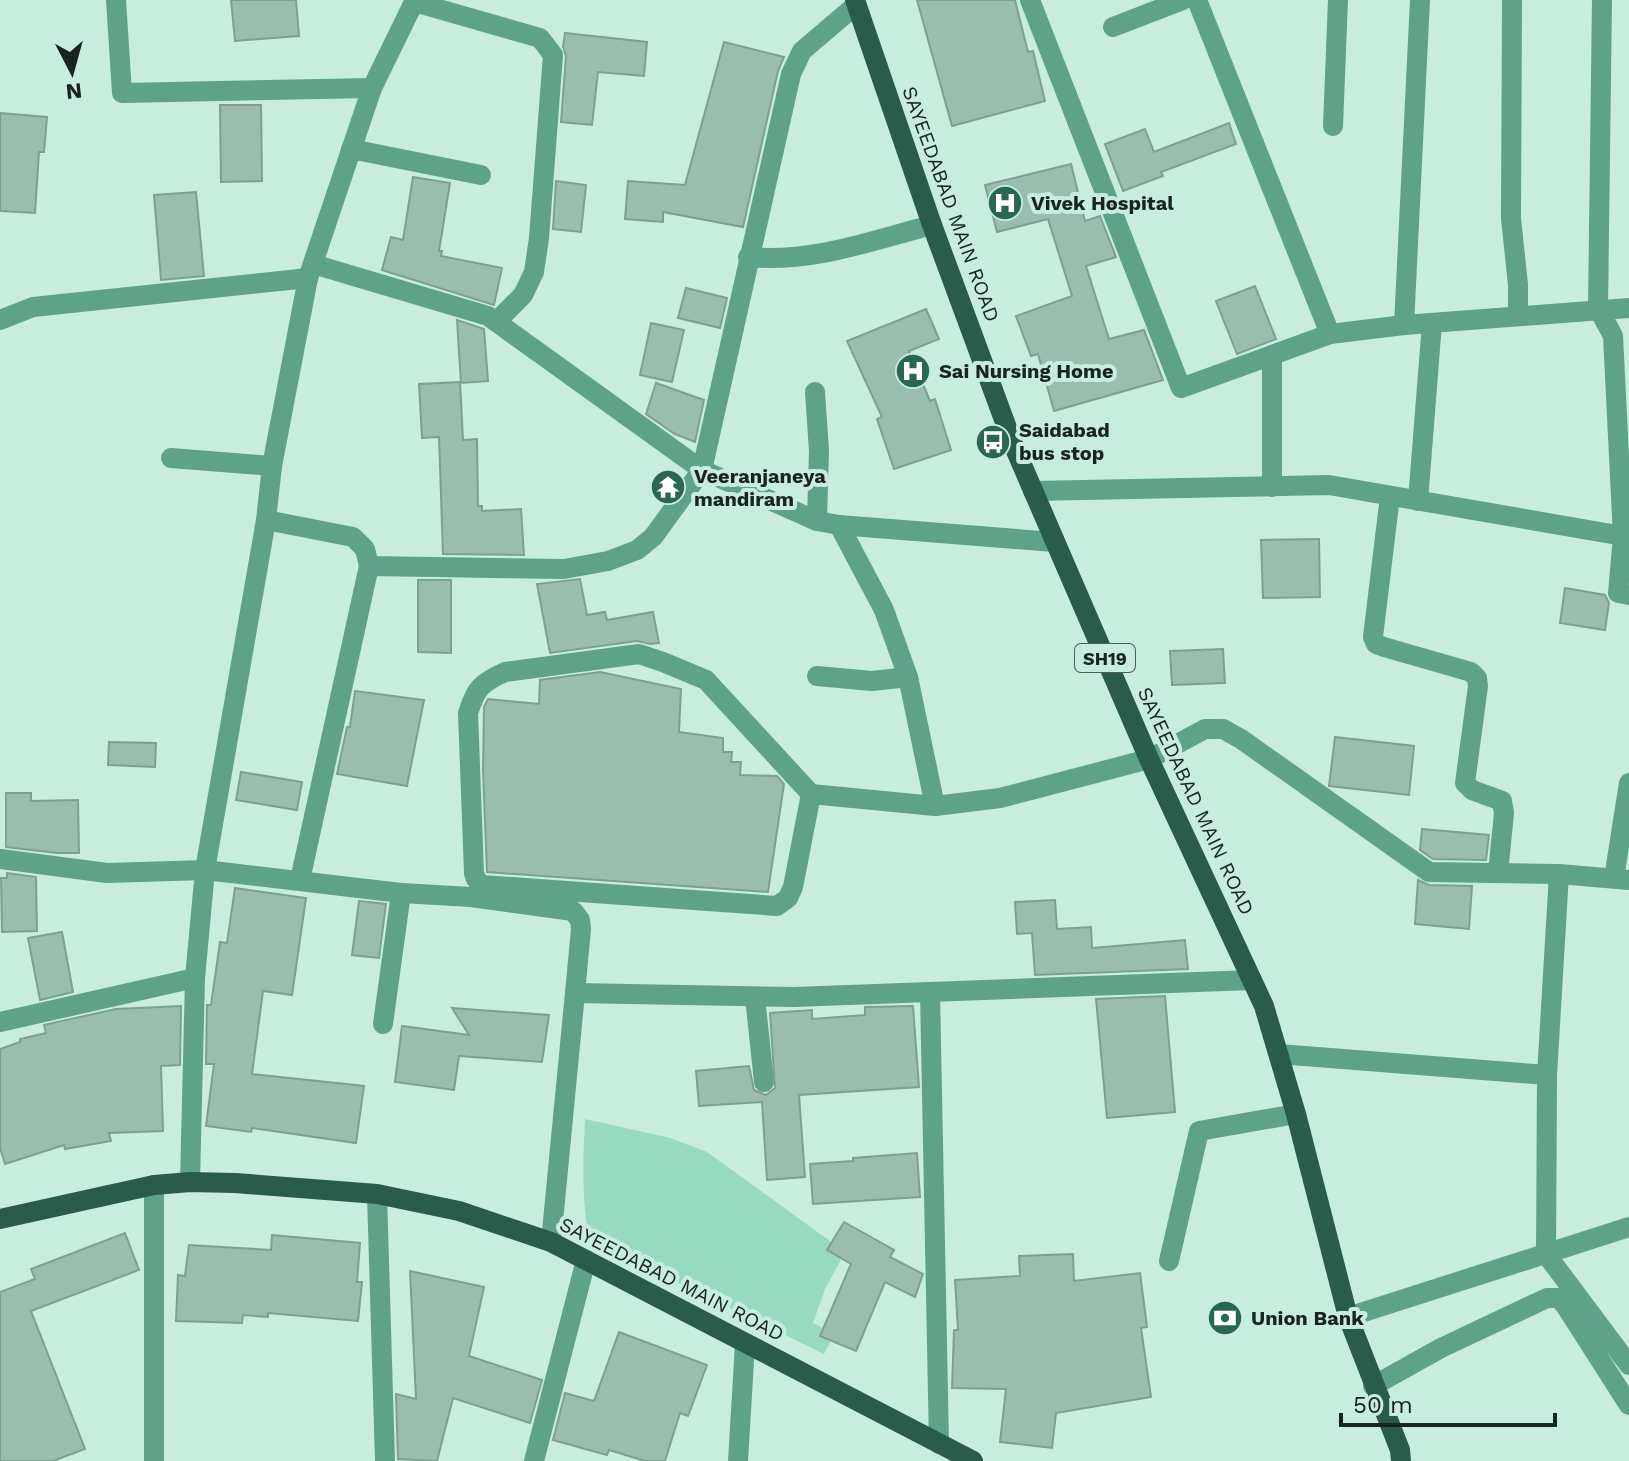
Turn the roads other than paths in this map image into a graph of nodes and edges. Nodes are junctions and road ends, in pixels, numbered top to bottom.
1 (116, 0) edge
2 (1030, 0) edge
3 (1183, 0) edge
4 (1197, 0) edge
5 (1338, 0) edge
6 (1420, 0) edge
7 (1512, 0) edge
8 (1602, 0) edge
9 (415, 1) edge
10 (855, 2) edge
11 (1113, 27) dead end
12 (372, 88) junction
13 (1333, 126) dead end
14 (351, 149) junction
15 (481, 175) dead end
16 (932, 225) junction
17 (748, 257) junction
18 (311, 271) junction
19 (1598, 308) junction
20 (1629, 308) edge
21 (1518, 315) junction
22 (0, 320) edge
23 (496, 322) junction
24 (1432, 323) junction
25 (1404, 325) junction
26 (1330, 334) junction
27 (1272, 355) junction
28 (815, 392) dead end
29 (171, 458) dead end
30 (272, 466) junction
31 (702, 470) junction
32 (1272, 487) junction
33 (1625, 488) edge
34 (1033, 491) junction
35 (1390, 496) junction
36 (1418, 501) junction
37 (266, 520) junction
38 (817, 521) junction
39 (839, 525) junction
40 (1623, 536) junction
41 (1054, 542) junction
42 (369, 566) junction
43 (1629, 595) edge
44 (817, 676) dead end
45 (908, 677) junction
46 (1149, 759) junction
47 (1629, 783) edge
48 (811, 794) junction
49 (935, 806) junction
50 (0, 859) edge
51 (205, 870) junction
52 (1498, 873) junction
53 (1559, 874) junction
54 (1622, 879) edge
55 (300, 880) junction
56 (401, 893) junction
57 (575, 901) junction
58 (195, 978) junction
59 (1252, 980) junction
60 (575, 993) junction
61 (930, 993) junction
62 (755, 997) junction
63 (0, 1022) edge
64 (383, 1024) dead end
65 (1279, 1054) junction
66 (1547, 1075) junction
67 (764, 1082) dead end
68 (1296, 1114) junction
69 (190, 1182) junction
70 (154, 1185) junction
71 (377, 1194) junction
72 (0, 1219) edge
73 (1629, 1227) edge
74 (551, 1242) junction
75 (1546, 1254) junction
76 (586, 1260) junction
77 (1169, 1261) dead end
78 (1348, 1317) junction
79 (745, 1344) junction
80 (1629, 1365) edge
81 (1373, 1386) junction
82 (1629, 1405) edge
83 (939, 1444) junction
84 (1404, 1457) edge
85 (153, 1461) edge
86 (385, 1461) edge
87 (534, 1461) edge
88 (738, 1461) edge
89 (973, 1461) edge

1 - 12 street
2 - 27 street
3 - 11 street
4 - 26 street
5 - 13 street
6 - 25 street
7 - 21 street
8 - 19 street
9 - 12 street
9 - 23 street
10 - 16 main road, SAYEEDABAD MAIN ROAD / SH19
10 - 17 street
12 - 14 street
14 - 15 street
14 - 18 street
16 - 17 street
16 - 34 main road, SAYEEDABAD MAIN ROAD / SH19
17 - 31 street
18 - 22 street
18 - 23 street
18 - 30 street
19 - 20 street
19 - 21 street
19 - 33 street
21 - 24 street
23 - 31 street
24 - 25 street
24 - 36 street
25 - 26 street
26 - 27 street
27 - 32 street
28 - 38 street
29 - 30 street
30 - 37 street
31 - 38 street
31 - 42 street
32 - 34 street
32 - 35 street
33 - 40 street
34 - 41 main road, SAYEEDABAD MAIN ROAD / SH19
35 - 36 street
35 - 52 street
36 - 40 street
37 - 42 street
37 - 51 street
38 - 39 street
39 - 41 street
39 - 45 street
40 - 43 street
41 - 46 main road, SAYEEDABAD MAIN ROAD / SH19
42 - 55 street
44 - 45 street
45 - 49 street
46 - 49 street
46 - 52 street
46 - 59 main road, SAYEEDABAD MAIN ROAD / SH19
47 - 54 street
48 - 49 street
48 - 57 street
48 - 57 street
50 - 51 street
51 - 55 street
51 - 58 street
52 - 53 street
53 - 54 street
53 - 66 street
55 - 56 street
56 - 57 street
56 - 64 street
57 - 60 street
58 - 63 street
58 - 69 street
59 - 61 street
59 - 65 main road, SAYEEDABAD MAIN ROAD / SH19
60 - 62 street
60 - 74 street
61 - 62 street
61 - 83 street
62 - 67 street
65 - 66 street
65 - 68 main road, SAYEEDABAD MAIN ROAD / SH19
66 - 75 street
68 - 77 street
68 - 78 main road, SAYEEDABAD MAIN ROAD / SH19
69 - 70 main road, SAYEEDABAD MAIN ROAD
69 - 71 main road, SAYEEDABAD MAIN ROAD
70 - 72 main road, SAYEEDABAD MAIN ROAD
70 - 85 street
71 - 74 main road, SAYEEDABAD MAIN ROAD
71 - 86 street
73 - 75 street
74 - 76 main road, SAYEEDABAD MAIN ROAD
75 - 78 street
75 - 80 street
76 - 79 main road, SAYEEDABAD MAIN ROAD
76 - 87 street
78 - 81 main road, SAYEEDABAD MAIN ROAD / SH19
79 - 83 main road, SAYEEDABAD MAIN ROAD
79 - 88 street
81 - 82 street
81 - 84 main road, SAYEEDABAD MAIN ROAD / SH19
83 - 89 main road, SAYEEDABAD MAIN ROAD

